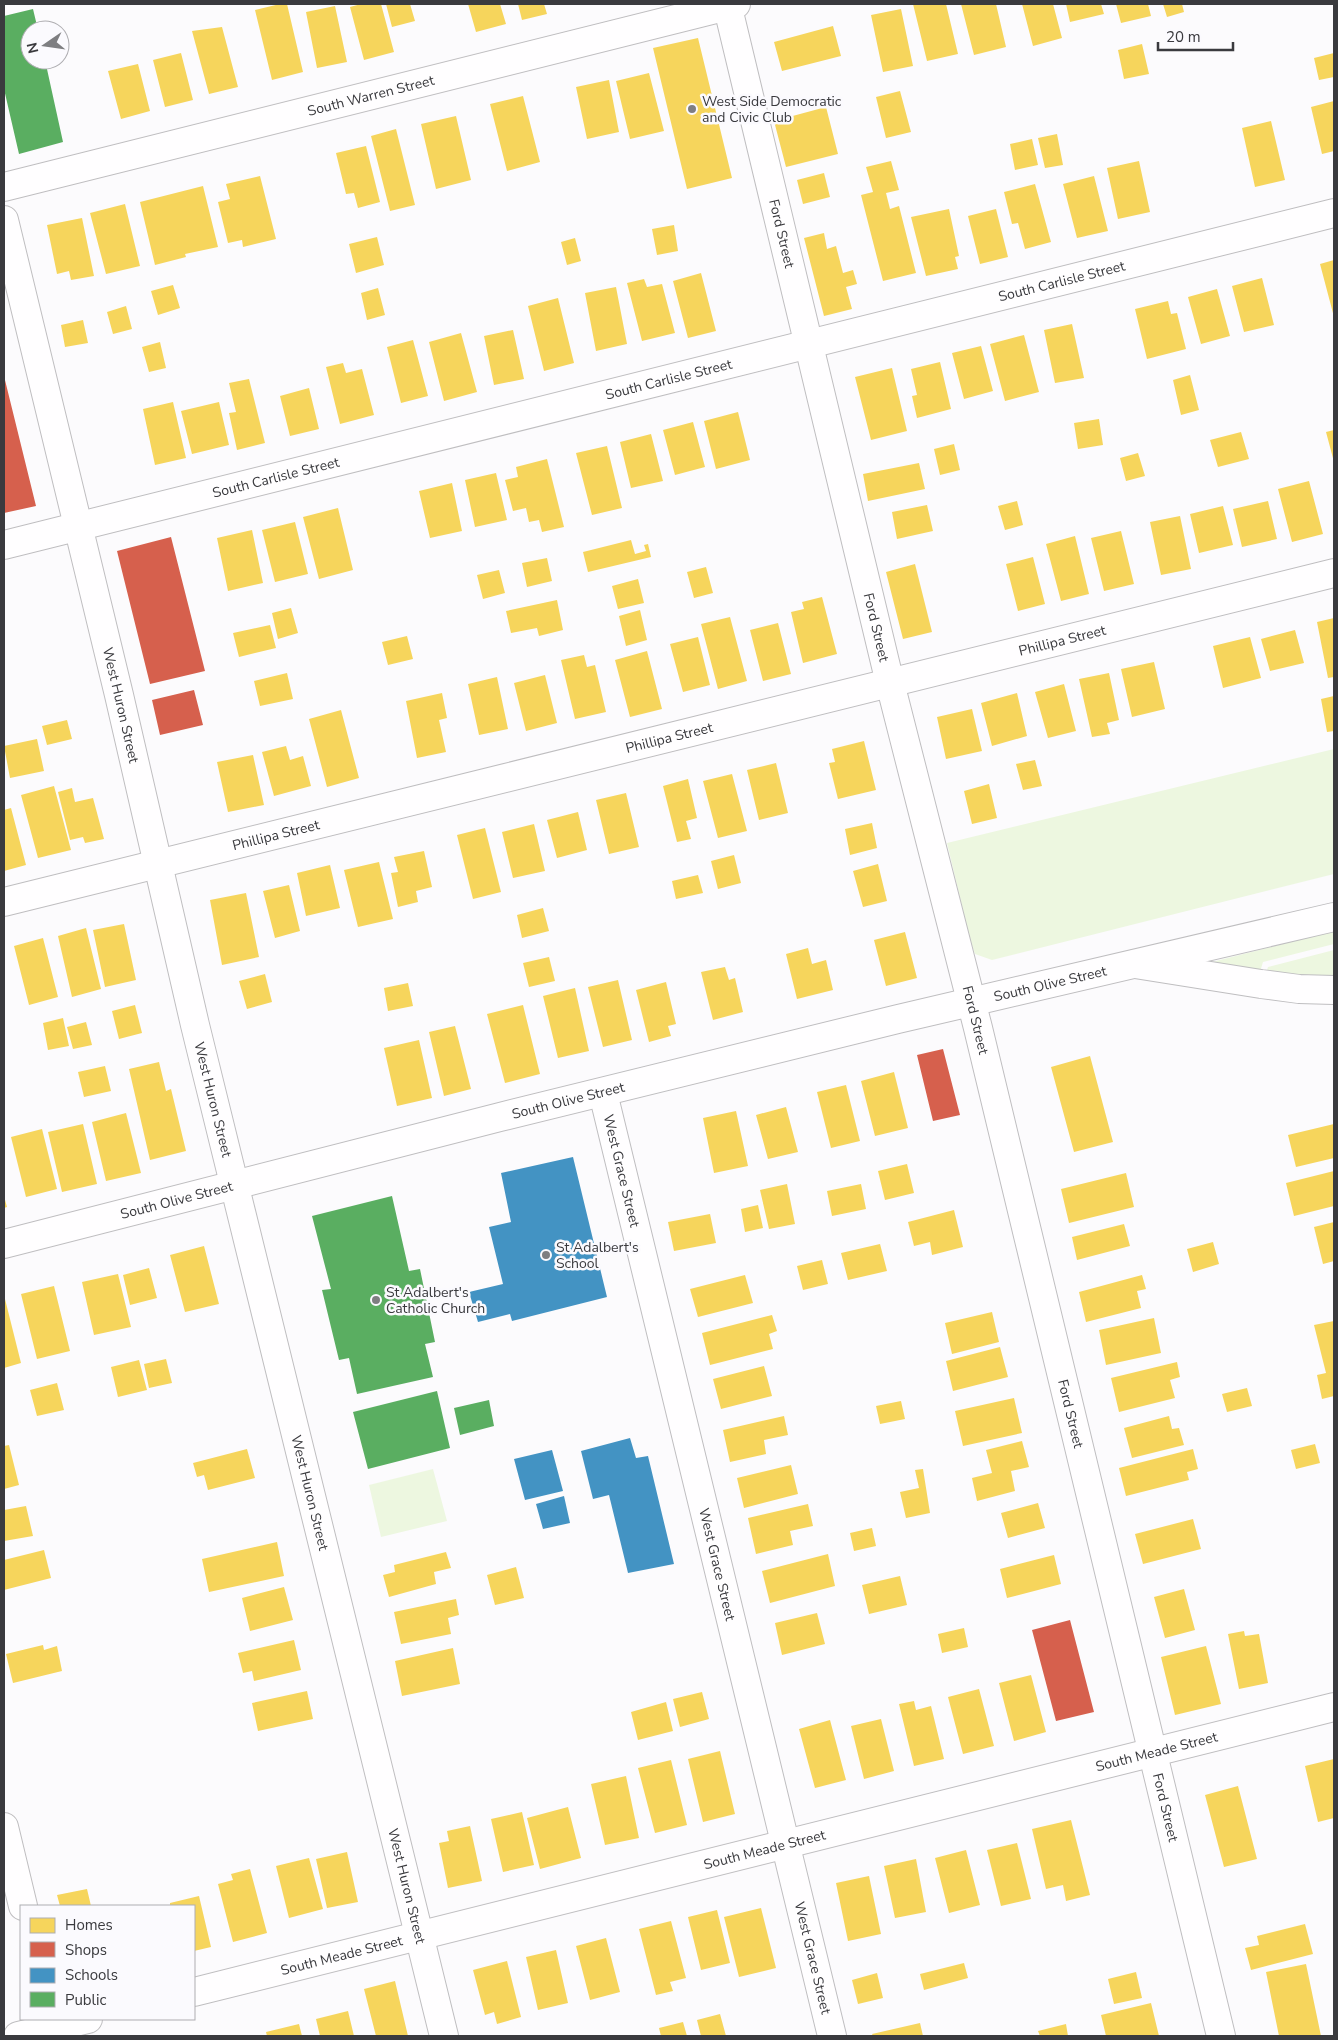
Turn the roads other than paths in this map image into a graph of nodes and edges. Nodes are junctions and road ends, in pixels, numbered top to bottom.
1 (730, 4) edge
2 (4, 187) edge
3 (1334, 213) edge
4 (4, 220) edge
5 (808, 344) junction
6 (78, 526) junction
7 (4, 545) edge
8 (1334, 573) edge
9 (890, 683) junction
10 (157, 864) junction
11 (4, 902) edge
12 (1334, 917) edge
13 (1135, 964) junction
14 (1330, 994) edge
15 (971, 1002) junction
16 (603, 1093) junction
17 (235, 1186) junction
18 (4, 1244) edge
19 (1334, 1707) edge
20 (1153, 1752) junction
21 (4, 1827) edge
22 (785, 1844) junction
23 (23, 1905) edge
24 (419, 1936) junction
25 (195, 1992) edge
26 (84, 2020) edge
27 (53, 2028) edge
28 (18, 2036) edge
29 (444, 2036) edge
30 (832, 2036) edge
31 (1221, 2036) edge

1 - 2 street, South Warren Street
1 - 5 street, Ford Street
3 - 5 street, South Carlisle Street
4 - 6 street, West Huron Street
5 - 6 street, South Carlisle Street
5 - 9 street, Ford Street
6 - 7 street, South Carlisle Street
6 - 10 street, West Huron Street
8 - 9 street, Phillipa Street
9 - 10 street, Phillipa Street
9 - 15 street, Ford Street
10 - 11 street, Phillipa Street
10 - 17 street, West Huron Street
12 - 13 street, South Olive Street
13 - 14 street, South Olive Street
13 - 15 street, South Olive Street
15 - 16 street, South Olive Street
15 - 20 street, Ford Street
16 - 17 street, South Olive Street
16 - 22 street, West Grace Street
17 - 18 street, South Olive Street
17 - 24 street, West Huron Street
19 - 20 street, South Meade Street
20 - 22 street, South Meade Street
20 - 31 street, Ford Street
21 - 23 street
22 - 24 street, South Meade Street
22 - 30 street, West Grace Street
24 - 25 street, South Meade Street
24 - 29 street, West Huron Street
26 - 27 street
27 - 28 street

